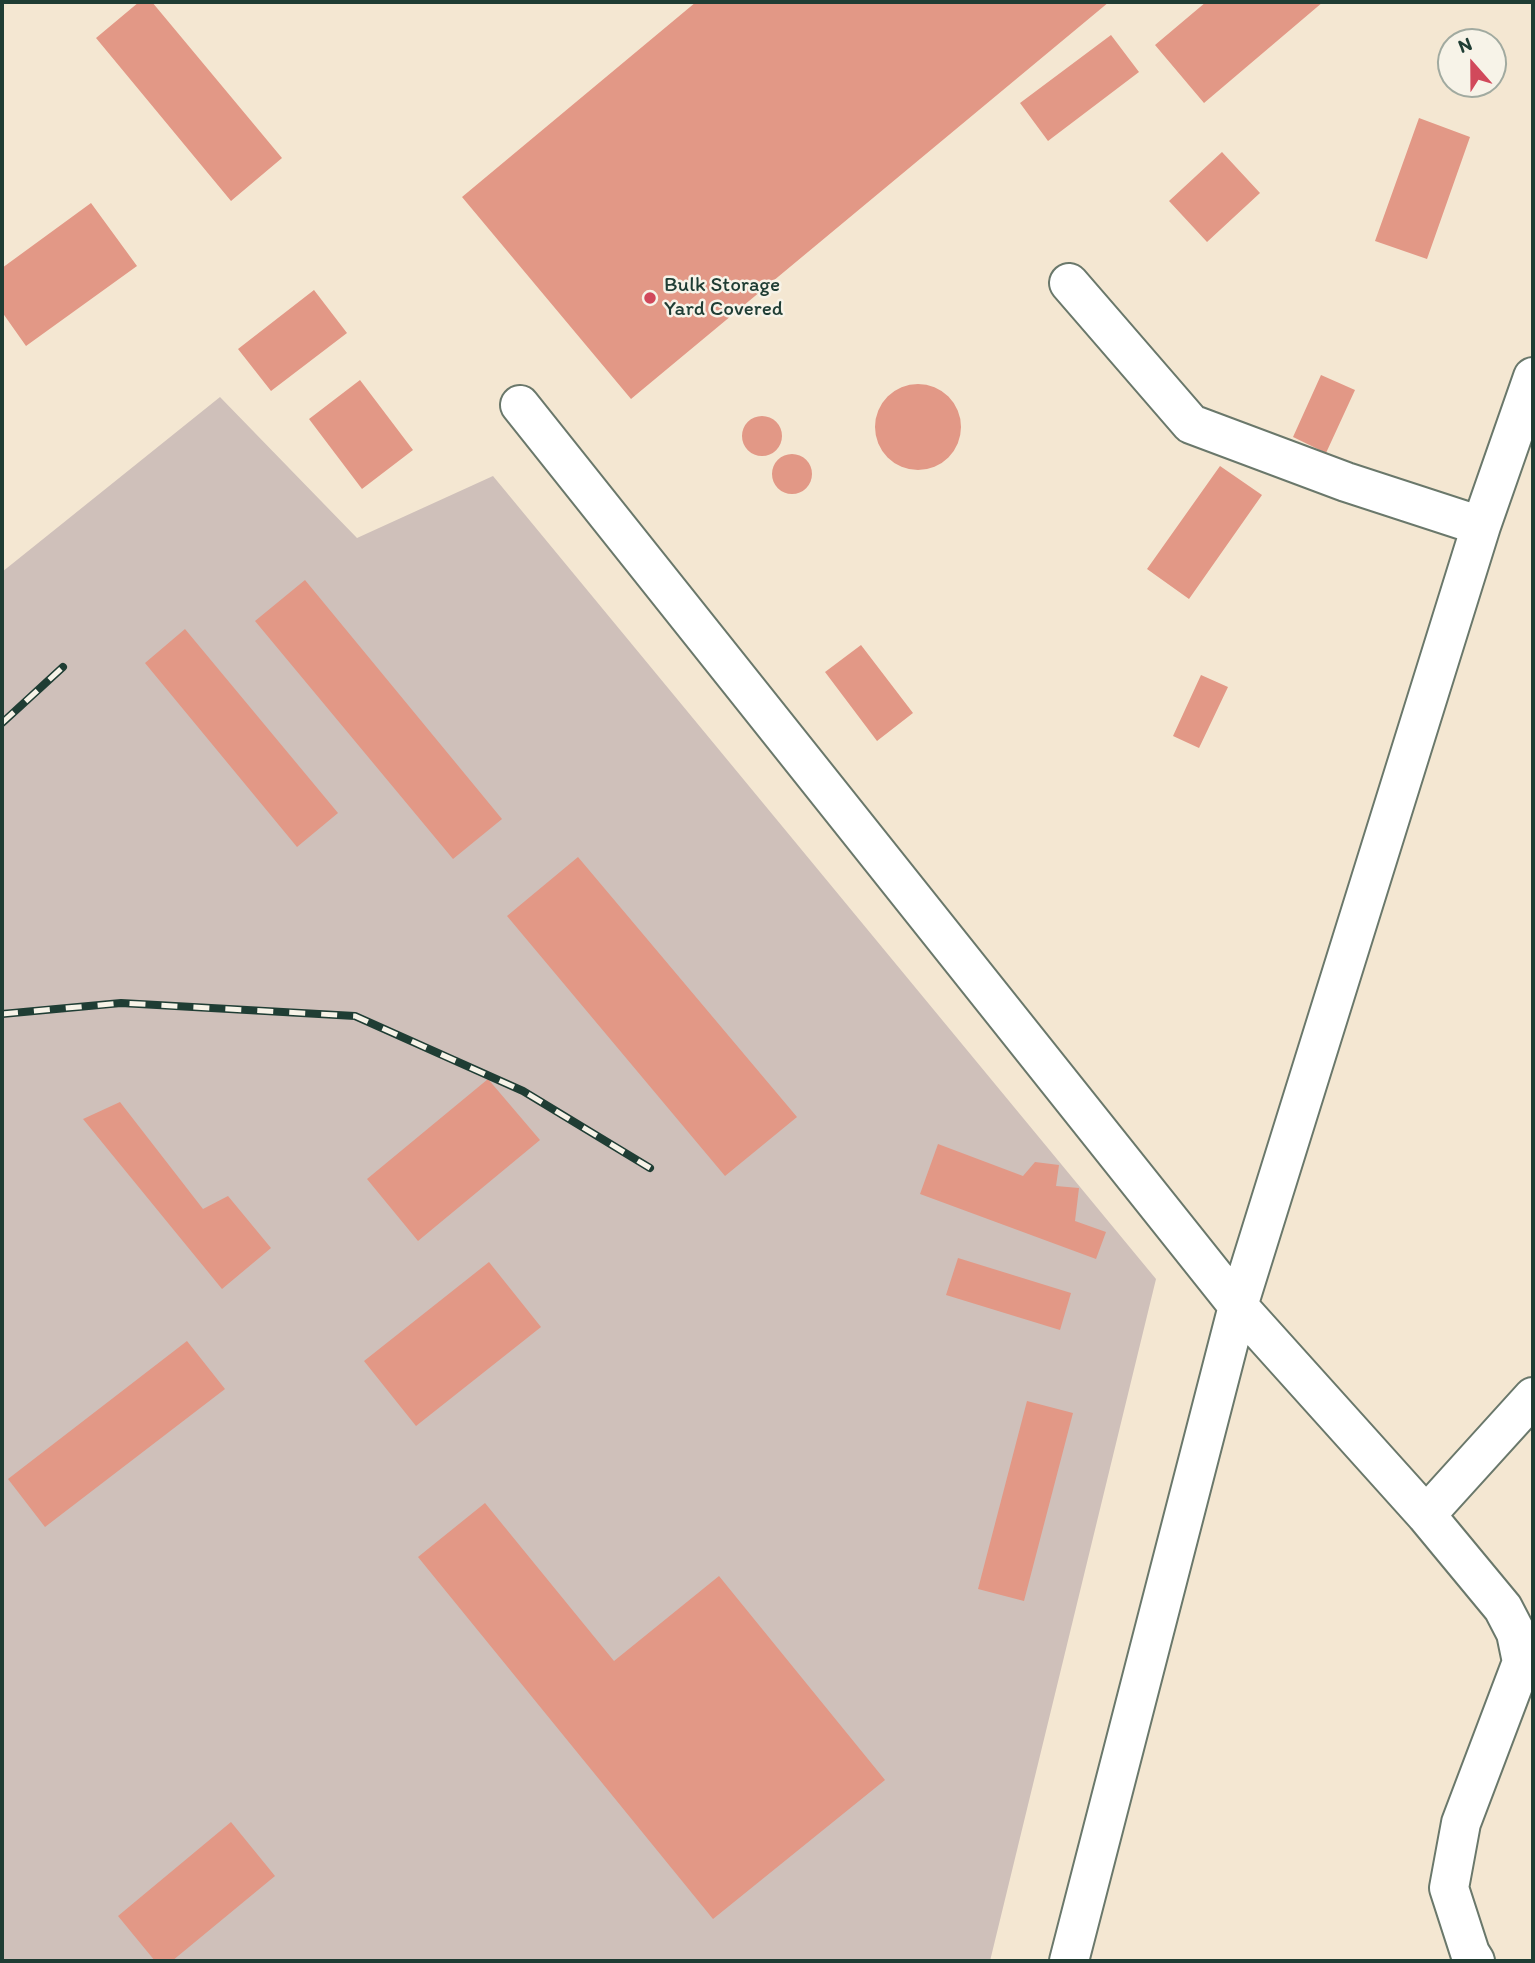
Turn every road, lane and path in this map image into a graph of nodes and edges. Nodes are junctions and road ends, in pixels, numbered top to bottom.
1 (1069, 283) dead end
2 (1533, 377) edge
3 (520, 405) dead end
4 (1481, 526) junction
5 (1238, 1306) junction
6 (1533, 1397) edge
7 (1426, 1515) junction
8 (1069, 1961) edge
9 (1475, 1961) edge

1 - 4 street
2 - 4 street
3 - 5 street
4 - 5 street
5 - 7 street
5 - 8 street
6 - 7 street
7 - 9 street

